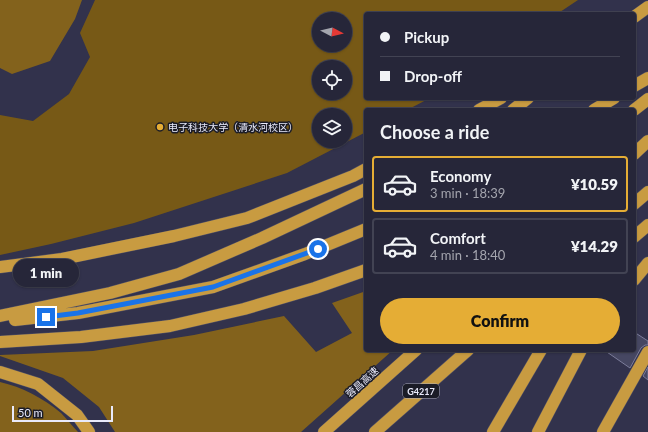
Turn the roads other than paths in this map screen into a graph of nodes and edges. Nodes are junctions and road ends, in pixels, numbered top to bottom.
1 (648, 7) edge
2 (636, 16) edge
3 (648, 78) edge
4 (636, 85) edge
5 (648, 99) edge
6 (497, 100) edge
7 (526, 100) edge
8 (611, 100) edge
9 (483, 108) edge
10 (516, 108) edge
11 (597, 108) edge
12 (636, 108) edge
13 (648, 141) edge
14 (636, 152) edge
15 (364, 170) edge
16 (364, 191) edge
17 (648, 192) edge
18 (636, 202) edge
19 (648, 225) edge
20 (364, 230) edge
21 (636, 235) edge
22 (648, 263) edge
23 (0, 267) edge
24 (364, 271) edge
25 (636, 278) edge
26 (0, 316) edge
27 (0, 322) edge
28 (0, 342) edge
29 (414, 352) edge
30 (466, 352) edge
31 (540, 352) edge
32 (580, 352) edge
33 (646, 355) edge
34 (0, 372) edge
35 (89, 432) edge
36 (324, 432) edge
37 (375, 432) edge
38 (493, 432) edge
39 (538, 432) edge
40 (603, 432) edge
41 (610, 432) edge

1 - 2 highway
3 - 4 highway
5 - 12 highway
6 - 9 highway
7 - 10 highway
8 - 11 highway
13 - 14 highway
15 - 23 highway
16 - 26 highway
17 - 18 highway
19 - 21 highway
20 - 27 highway
22 - 25 highway
24 - 28 highway
29 - 36 highway, 蓉昌高速
30 - 37 highway, G4217
31 - 38 highway
32 - 39 highway
33 - 40 highway
33 - 41 highway
34 - 35 highway

